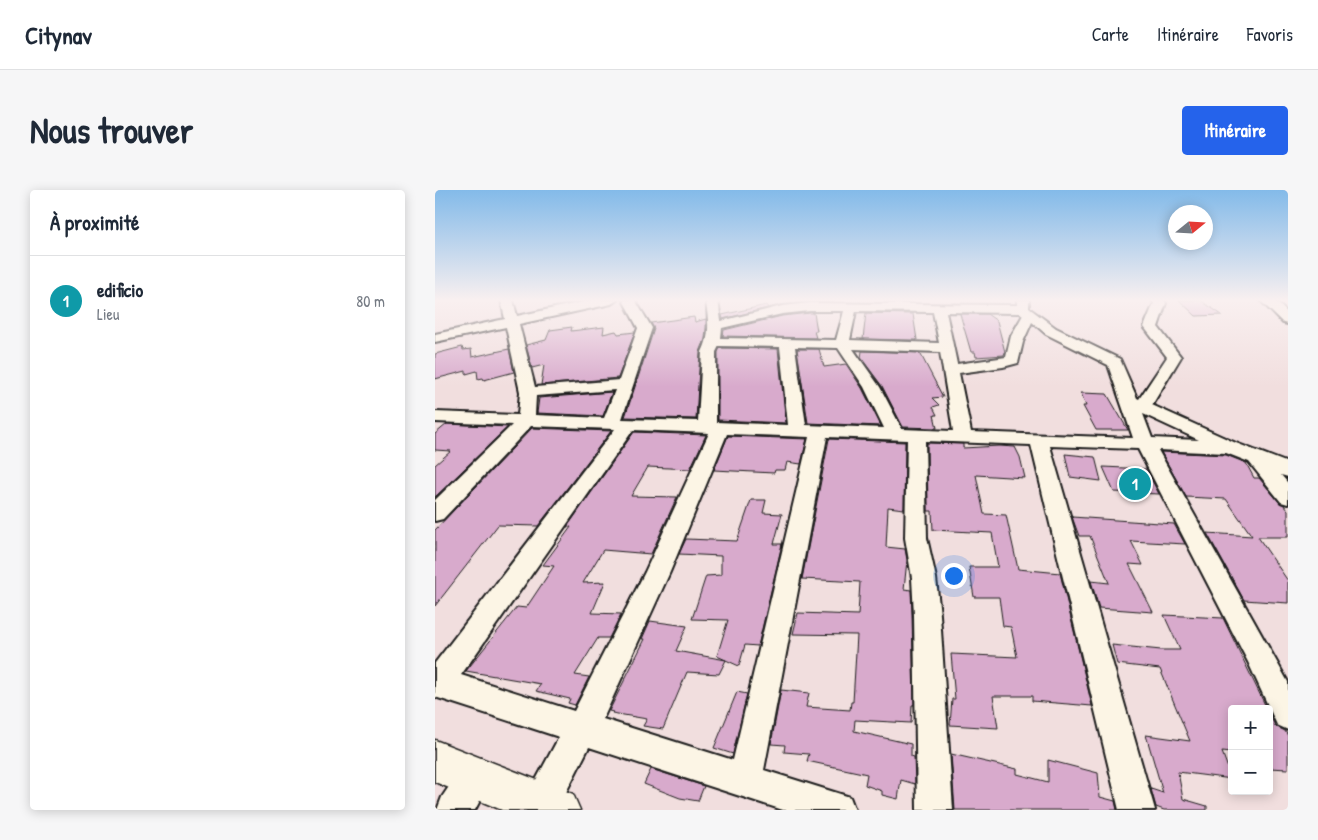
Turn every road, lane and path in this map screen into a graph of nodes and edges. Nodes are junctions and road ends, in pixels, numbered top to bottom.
1 (477, 329) edge
2 (515, 329) edge
3 (645, 329) edge
4 (714, 329) edge
5 (730, 329) edge
6 (848, 329) edge
7 (943, 329) edge
8 (1019, 329) edge
9 (1053, 329) edge
10 (1153, 329) edge
11 (714, 334) junction
12 (435, 338) edge
13 (787, 344) junction
14 (842, 344) junction
15 (946, 348) junction
16 (950, 370) junction
17 (627, 384) junction
18 (528, 392) junction
19 (1135, 404) junction
20 (438, 420) edge
21 (526, 421) junction
22 (619, 424) junction
23 (714, 428) junction
24 (809, 431) junction
25 (905, 435) junction
26 (963, 437) junction
27 (1039, 440) junction
28 (1145, 444) junction
29 (1229, 447) junction
30 (1254, 456) junction
31 (1288, 470) edge
32 (1288, 497) edge
33 (435, 513) edge
34 (437, 683) edge
35 (1288, 714) edge
36 (583, 729) junction
37 (435, 761) edge
38 (745, 781) junction
39 (466, 793) edge
40 (549, 807) edge
41 (837, 810) edge
42 (935, 810) edge
43 (1137, 810) edge

1 - 12 street
2 - 18 street
3 - 17 street
4 - 11 street
5 - 11 street
6 - 14 street
7 - 15 street
8 - 16 street
9 - 19 street
10 - 19 street
11 - 13 street
11 - 23 street
13 - 14 street
13 - 24 street
14 - 15 street
14 - 25 street
15 - 16 street
16 - 26 street
17 - 18 street
17 - 22 street
18 - 21 street
19 - 28 street
19 - 29 street
20 - 21 street
21 - 22 street
21 - 33 street
22 - 23 street
22 - 34 street
23 - 24 street
23 - 36 street
24 - 25 street
24 - 38 street
25 - 26 street
25 - 42 street
26 - 27 street
27 - 28 street
27 - 43 street
28 - 29 street
28 - 35 street
29 - 30 street
30 - 31 street
30 - 32 street
34 - 36 street
36 - 38 street
36 - 40 street
37 - 39 street
38 - 41 street
39 - 40 street

